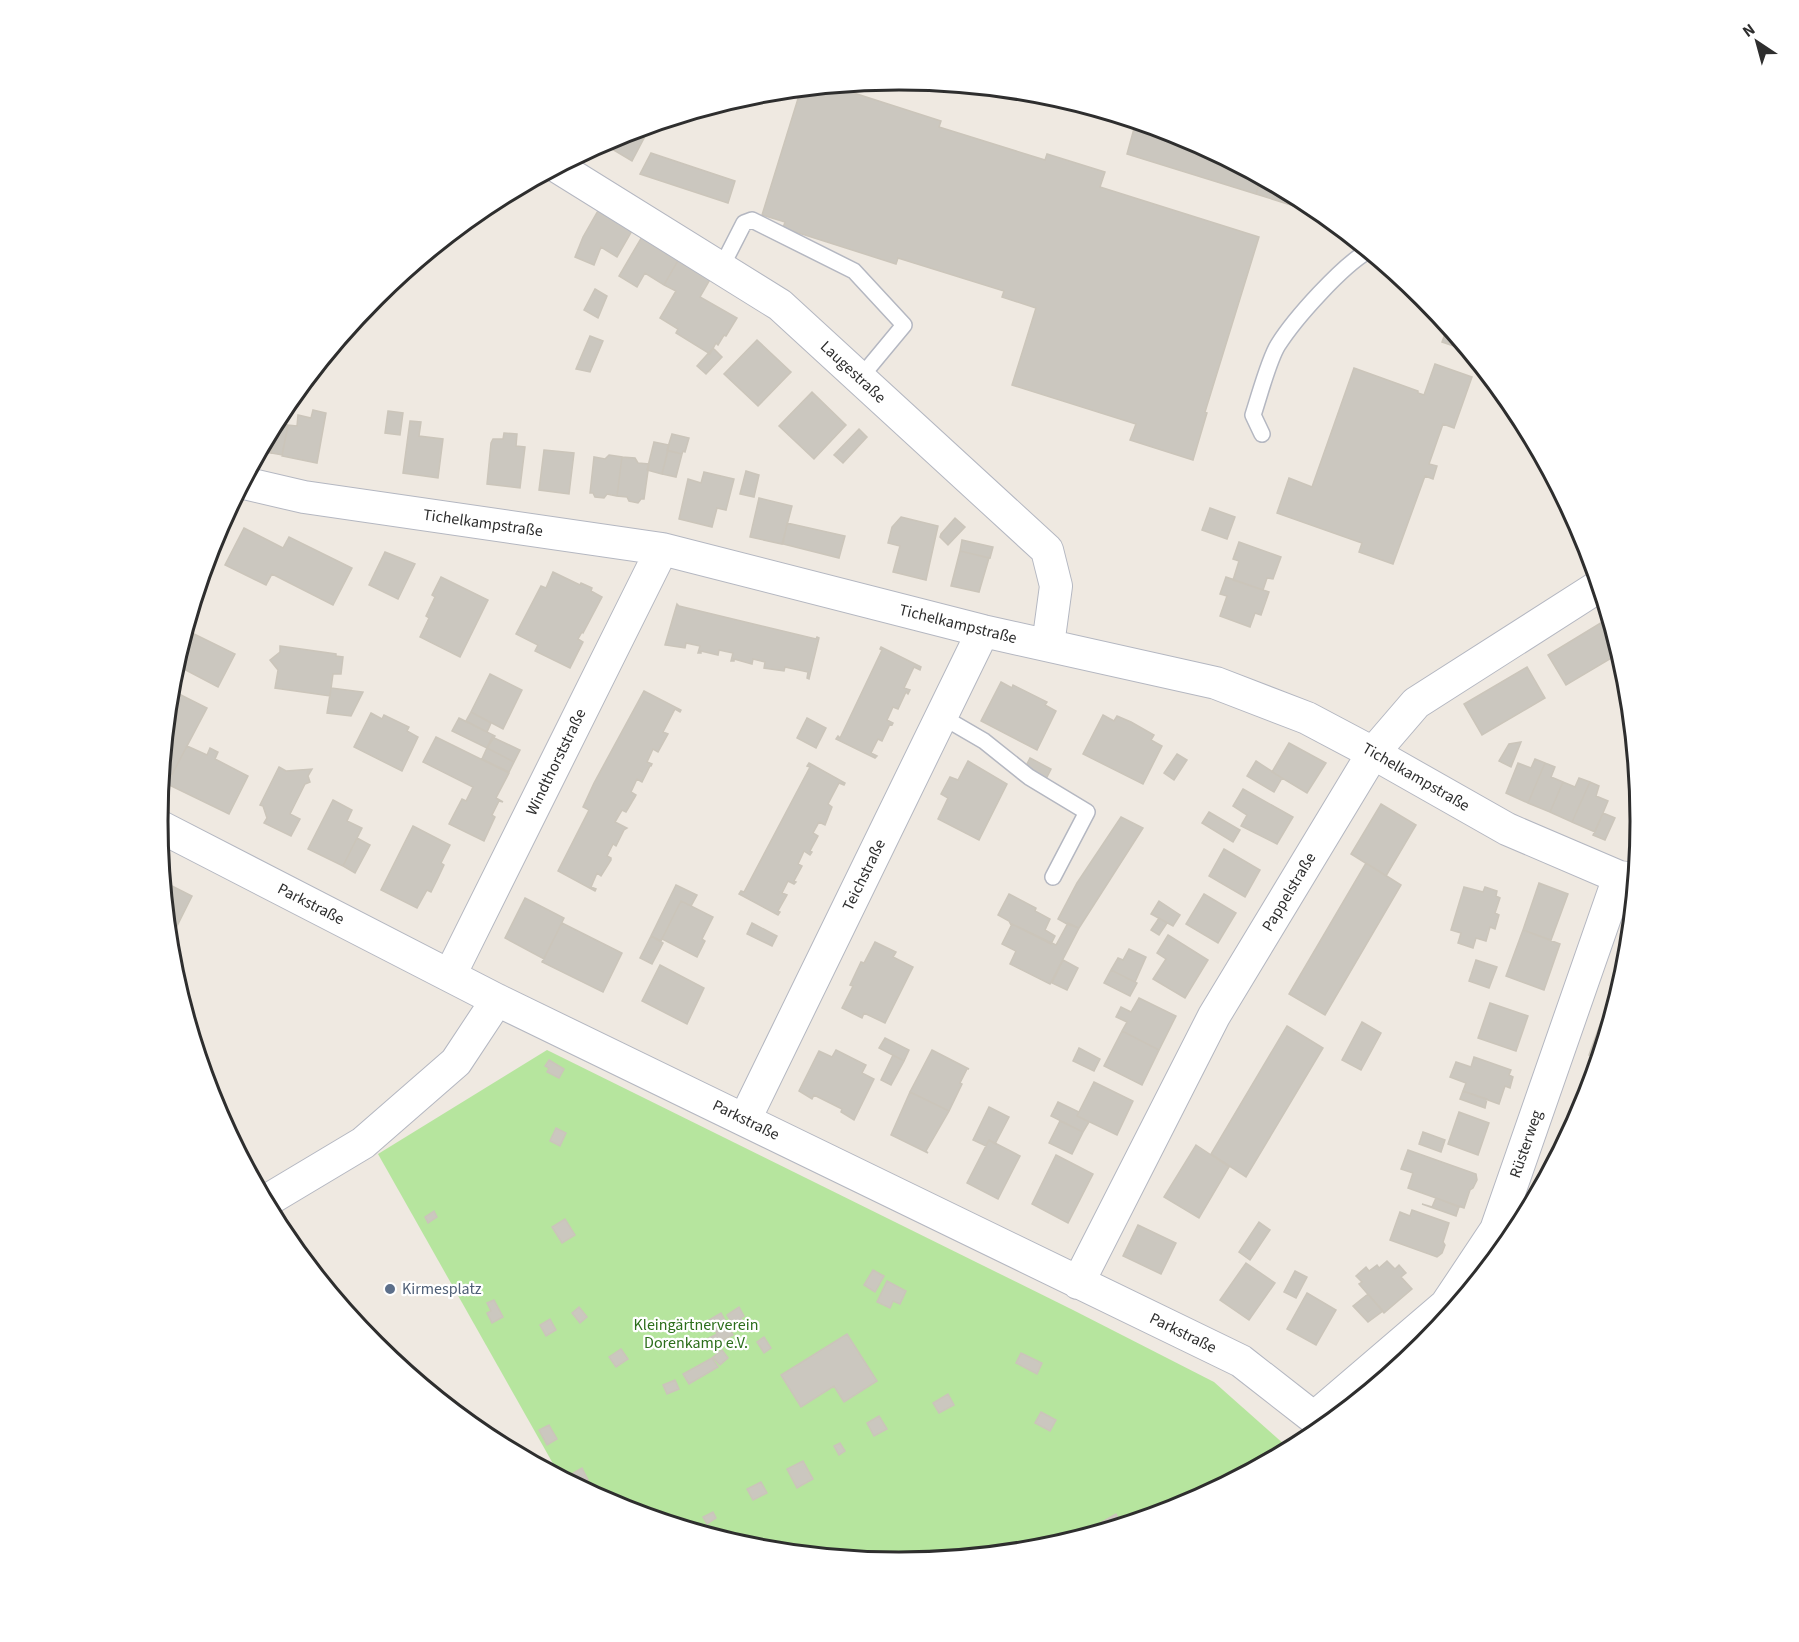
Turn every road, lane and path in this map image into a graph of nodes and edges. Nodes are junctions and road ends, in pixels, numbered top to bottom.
1 (565, 171) edge
2 (1362, 255) edge
3 (721, 268) junction
4 (860, 378) junction
5 (1262, 434) dead end
6 (251, 485) edge
7 (662, 549) junction
8 (1593, 590) edge
9 (983, 631) junction
10 (1048, 645) junction
11 (941, 716) junction
12 (1373, 753) junction
13 (168, 831) edge
14 (1053, 876) dead end
15 (1627, 878) edge
16 (450, 975) junction
17 (497, 1000) junction
18 (745, 1119) junction
19 (272, 1196) edge
20 (1078, 1283) junction
21 (1331, 1411) edge
22 (1315, 1422) edge

1 - 3 street, Laugestraße
2 - 5 lane
3 - 4 street, Laugestraße
3 - 4 lane
4 - 10 street, Laugestraße
6 - 7 street, Tichelkampstraße
7 - 9 street, Tichelkampstraße
7 - 16 street, Windthorststraße
8 - 12 street, Pappelstraße
9 - 10 street, Tichelkampstraße
9 - 11 street, Teichstraße
10 - 12 street, Tichelkampstraße
11 - 14 lane
11 - 18 street, Teichstraße
12 - 15 street, Tichelkampstraße
12 - 20 street, Pappelstraße
13 - 16 street, Parkstraße
15 - 21 street, Rüsterweg
16 - 17 street, Parkstraße
17 - 18 street, Parkstraße
17 - 19 street
18 - 20 street, Parkstraße
20 - 22 street, Parkstraße

